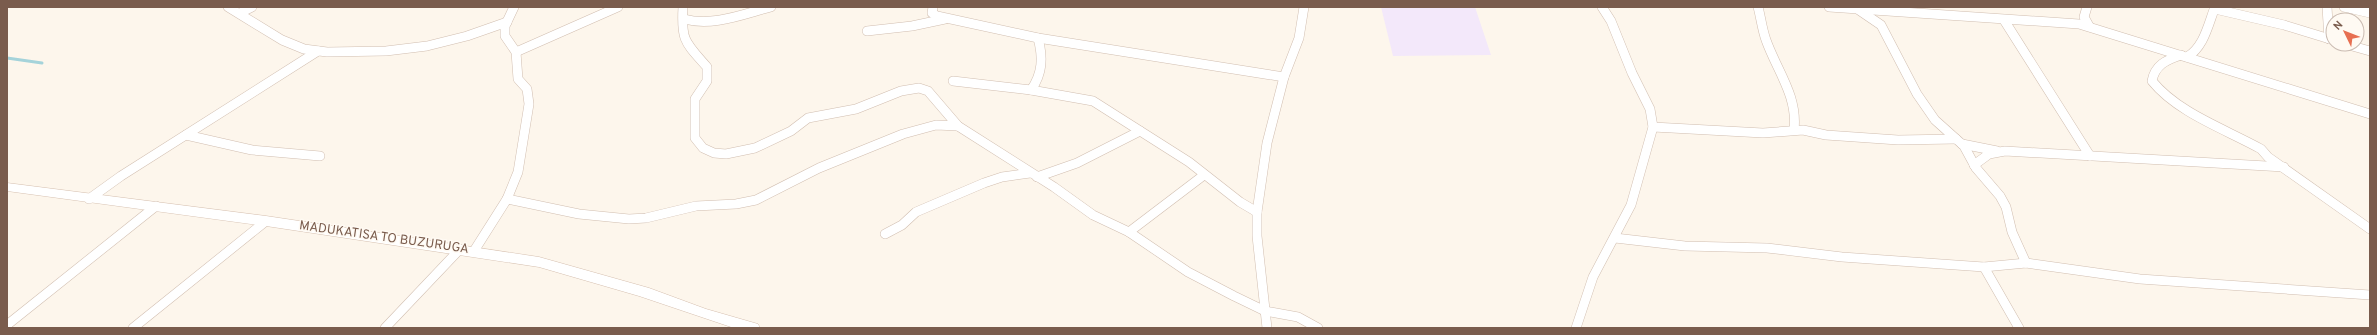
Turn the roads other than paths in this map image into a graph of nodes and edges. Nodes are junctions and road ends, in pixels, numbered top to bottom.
1 (228, 7) edge
2 (252, 7) edge
3 (514, 7) edge
4 (618, 7) edge
5 (683, 7) edge
6 (771, 7) edge
7 (933, 7) edge
8 (1304, 7) edge
9 (1602, 7) edge
10 (1758, 7) edge
11 (1829, 7) edge
12 (2087, 7) edge
13 (2344, 7) edge
14 (1857, 8) junction
15 (2215, 8) edge
16 (1892, 11) junction
17 (242, 12) junction
18 (2370, 13) edge
19 (947, 18) junction
20 (684, 19) junction
21 (2004, 20) junction
22 (507, 22) junction
23 (1881, 25) junction
24 (2089, 26) junction
25 (867, 31) dead end
26 (1038, 38) junction
27 (2325, 38) edge
28 (318, 51) junction
29 (516, 52) junction
30 (2184, 56) junction
31 (1284, 77) junction
32 (953, 81) dead end
33 (1031, 90) junction
34 (2370, 114) edge
35 (958, 126) junction
36 (1653, 127) junction
37 (1794, 130) junction
38 (1140, 131) junction
39 (186, 135) junction
40 (1959, 142) junction
41 (1997, 151) junction
42 (320, 156) dead end
43 (2090, 156) junction
44 (1974, 165) junction
45 (2284, 167) junction
46 (1204, 174) junction
47 (1033, 175) junction
48 (7, 187) edge
49 (89, 199) junction
50 (507, 199) junction
51 (156, 206) junction
52 (1257, 212) junction
53 (266, 221) junction
54 (2370, 229) edge
55 (1128, 232) junction
56 (885, 234) dead end
57 (1615, 238) junction
58 (460, 249) junction
59 (474, 251) junction
60 (2026, 263) junction
61 (1984, 267) junction
62 (2370, 294) edge
63 (1265, 311) junction
64 (7, 325) edge
65 (133, 328) edge
66 (385, 328) edge
67 (753, 328) edge
68 (1267, 328) edge
69 (1318, 328) edge
70 (1576, 328) edge
71 (2019, 328) edge

1 - 17 street
2 - 17 street
3 - 22 street
4 - 29 street
5 - 20 street
6 - 20 street
7 - 19 street
8 - 31 street
9 - 36 street
10 - 37 street
11 - 14 street
12 - 24 street
13 - 18 street
14 - 16 street
14 - 23 street
15 - 27 street
15 - 30 street
16 - 21 street
16 - 23 street
17 - 28 street
19 - 25 street
19 - 26 street
20 - 35 street
21 - 24 street
21 - 43 street
22 - 28 street
22 - 29 street
23 - 40 street
24 - 30 street
26 - 31 street
26 - 33 street
28 - 39 street
29 - 50 street
30 - 34 street
30 - 45 street
31 - 52 street
32 - 33 street
33 - 38 street
35 - 47 street
35 - 50 street
36 - 37 street
36 - 57 street
37 - 40 street
38 - 46 street
38 - 47 street
39 - 42 street
39 - 49 street
40 - 41 street
40 - 44 street
41 - 43 street
41 - 44 street
43 - 45 street
44 - 60 street
45 - 54 street
46 - 52 street
46 - 55 street
47 - 55 street
47 - 56 street
48 - 49 main road, MADUKATISA TO BUZURUGA
49 - 51 main road, MADUKATISA TO BUZURUGA
50 - 59 street
51 - 53 main road, MADUKATISA TO BUZURUGA
51 - 64 street
52 - 63 street
53 - 58 main road, MADUKATISA TO BUZURUGA
53 - 65 street
55 - 63 street
57 - 61 street
57 - 70 street
58 - 59 main road, MADUKATISA TO BUZURUGA
58 - 66 street
59 - 67 main road, MADUKATISA TO BUZURUGA
60 - 61 street
60 - 62 street
61 - 71 street
63 - 68 street
63 - 69 street

